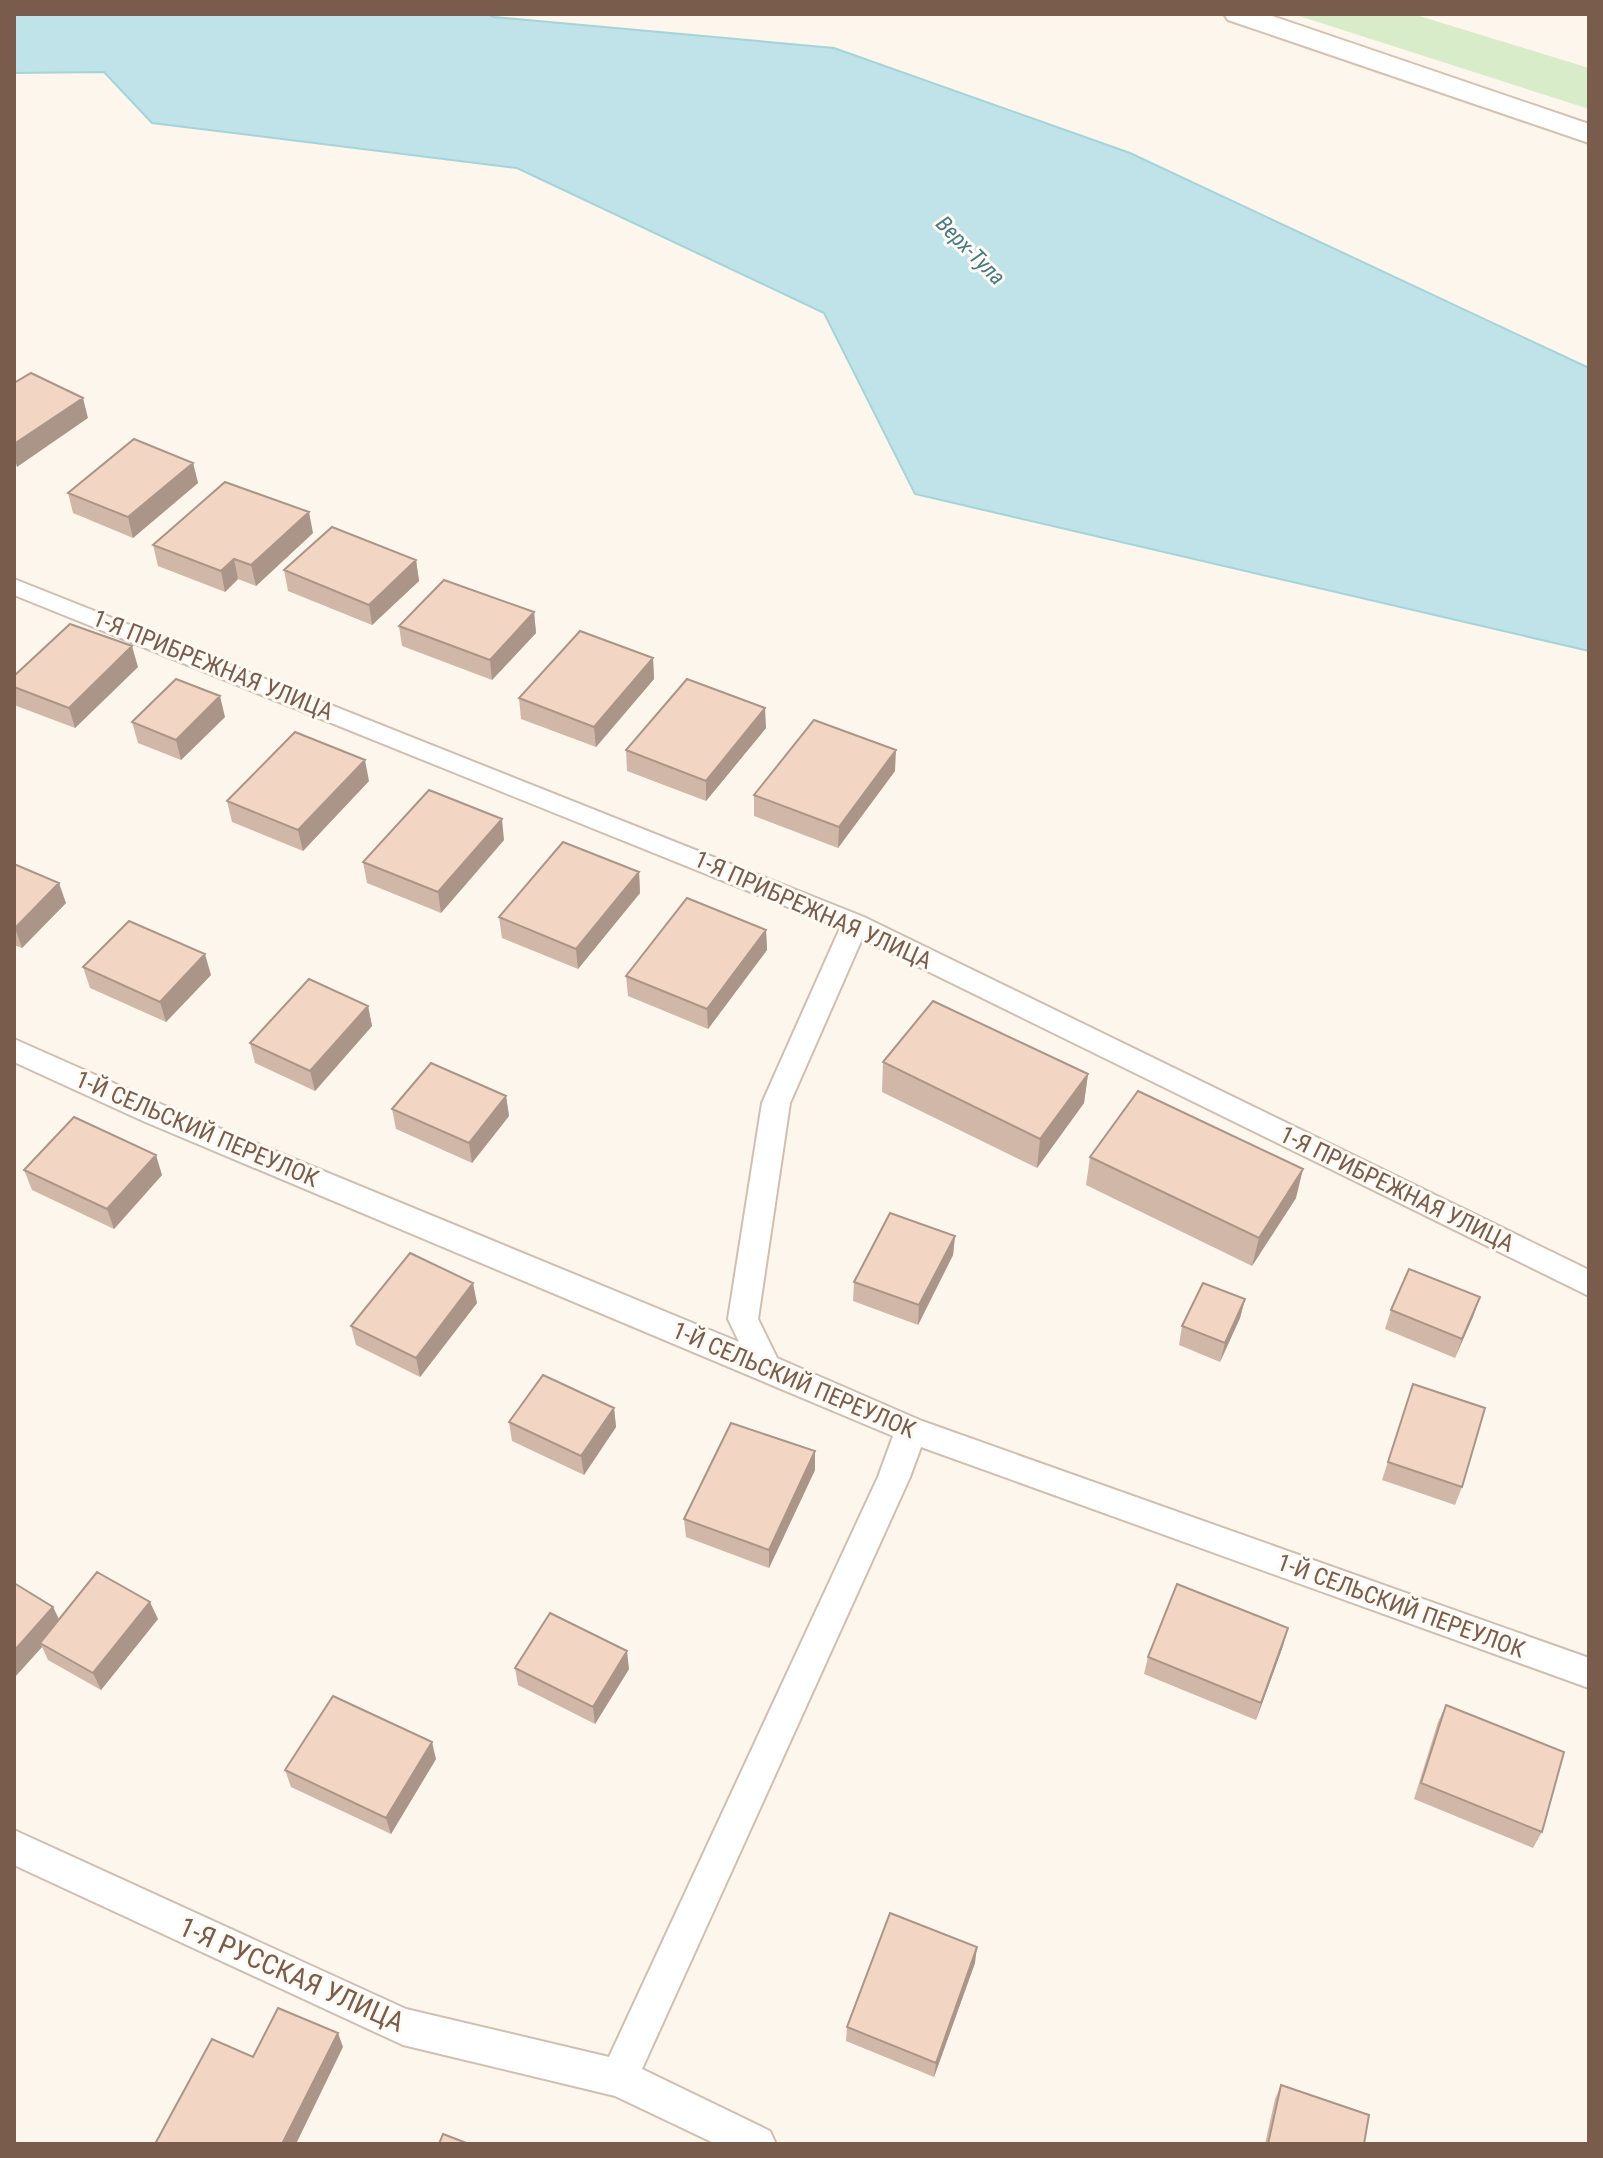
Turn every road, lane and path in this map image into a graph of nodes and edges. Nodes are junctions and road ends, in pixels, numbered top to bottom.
1 (1238, 14) edge
2 (1589, 134) edge
3 (14, 586) edge
4 (855, 924) junction
5 (14, 1050) edge
6 (1589, 1284) edge
7 (766, 1367) junction
8 (911, 1430) junction
9 (1589, 1673) edge
10 (14, 1847) edge
11 (619, 2078) junction
12 (757, 2144) edge

1 - 2 main road
3 - 4 lane, 1-Я ПРИБРЕЖНАЯ УЛИЦА
4 - 6 lane, 1-Я ПРИБРЕЖНАЯ УЛИЦА
4 - 7 lane
5 - 7 lane, 1-Й СЕЛЬСКИЙ ПЕРЕУЛОК
7 - 8 lane, 1-Й СЕЛЬСКИЙ ПЕРЕУЛОК
8 - 9 lane, 1-Й СЕЛЬСКИЙ ПЕРЕУЛОК
8 - 11 lane
10 - 11 lane, 1-Я РУССКАЯ УЛИЦА
11 - 12 lane, 1-Я РУССКАЯ УЛИЦА

